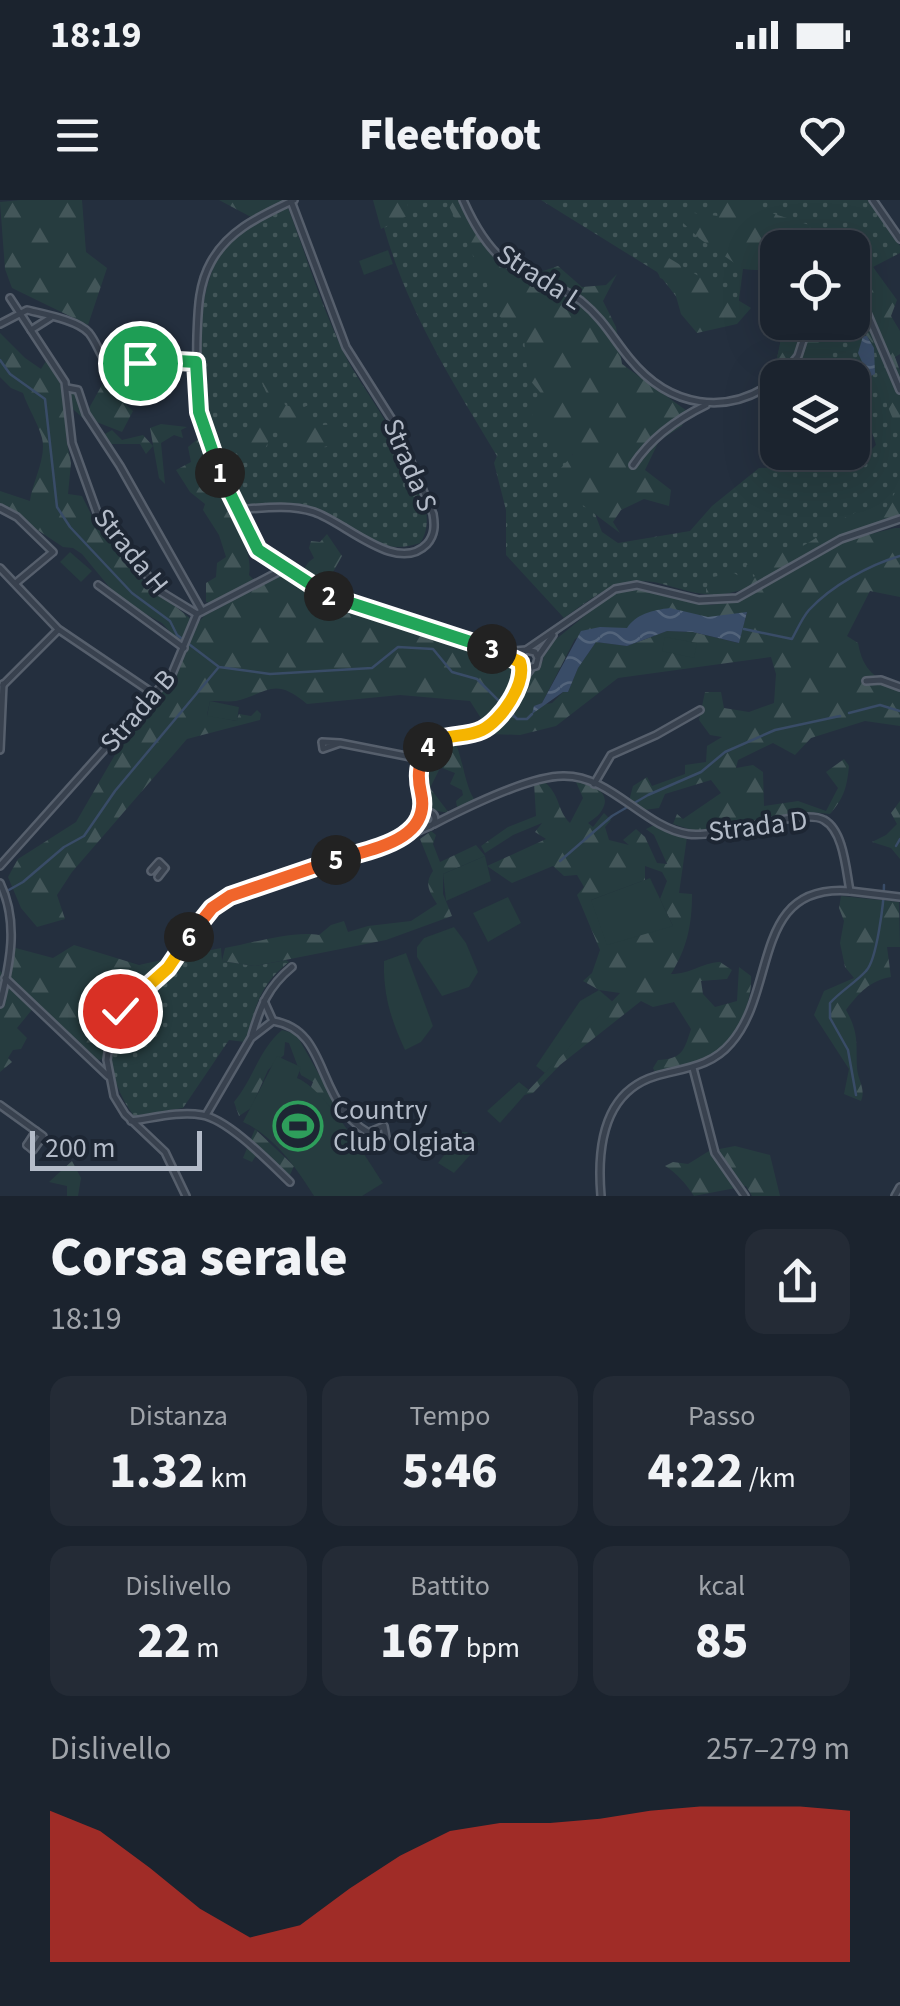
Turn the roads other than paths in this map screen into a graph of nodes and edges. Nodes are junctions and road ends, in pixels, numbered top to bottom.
1 (464, 200) edge
2 (873, 200) edge
3 (292, 201) edge
4 (900, 239) edge
5 (10, 298) dead end
6 (18, 312) junction
7 (52, 317) junction
8 (870, 319) edge
9 (0, 324) edge
10 (31, 330) junction
11 (196, 362) junction
12 (67, 388) junction
13 (760, 389) edge
14 (900, 390) edge
15 (709, 404) junction
16 (633, 465) dead end
17 (0, 508) edge
18 (236, 510) junction
19 (900, 521) edge
20 (0, 568) edge
21 (284, 569) junction
22 (16, 583) junction
23 (98, 586) dead end
24 (199, 612) junction
25 (558, 629) junction
26 (58, 630) junction
27 (185, 644) junction
28 (526, 650) junction
29 (502, 652) junction
30 (538, 658) junction
31 (520, 664) junction
32 (531, 669) junction
33 (521, 680) junction
34 (866, 681) dead end
35 (2, 684) edge
36 (900, 687) edge
37 (154, 694) junction
38 (700, 710) dead end
39 (1, 728) edge
40 (340, 743) dead end
41 (0, 750) edge
42 (421, 759) junction
43 (594, 784) junction
44 (422, 798) junction
45 (433, 814) junction
46 (454, 814) junction
47 (422, 817) junction
48 (432, 825) junction
49 (396, 840) junction
50 (0, 866) edge
51 (151, 871) dead end
52 (158, 877) dead end
53 (3, 890) edge
54 (850, 891) junction
55 (900, 896) edge
56 (292, 967) dead end
57 (5, 978) junction
58 (0, 1004) edge
59 (262, 1008) junction
60 (272, 1021) junction
61 (251, 1038) junction
62 (693, 1068) junction
63 (108, 1076) junction
64 (0, 1104) edge
65 (206, 1115) junction
66 (131, 1121) junction
67 (36, 1131) dead end
68 (366, 1132) dead end
69 (290, 1182) dead end
70 (900, 1186) edge
71 (186, 1196) edge
72 (601, 1196) edge
73 (745, 1196) edge
74 (895, 1196) edge

1 - 15 street, Strada L
2 - 4 street
3 - 11 street
3 - 18 street, Strada S
5 - 6 street, Strada H
6 - 7 street
6 - 9 street
6 - 10 street, Strada H
7 - 10 street
7 - 11 street
8 - 14 street
10 - 12 street, Strada H
11 - 18 street
12 - 24 street
12 - 24 street, Strada H
13 - 15 street
15 - 16 street
17 - 22 street
18 - 21 street
19 - 25 street
20 - 22 street
21 - 24 street
21 - 29 street
22 - 26 street
23 - 27 street
24 - 27 street, Strada B
25 - 28 street
25 - 30 street
26 - 35 street
26 - 37 street
27 - 37 street, Strada B
28 - 29 street
28 - 30 street
28 - 31 street
29 - 31 street
30 - 32 street
31 - 32 street
31 - 33 street
32 - 33 street
33 - 42 street
34 - 36 street
35 - 39 street
37 - 50 street, Strada B
38 - 43 street
39 - 41 street
40 - 42 street
42 - 44 street
43 - 46 street, Strada D
43 - 54 street, Strada D
44 - 45 street
44 - 47 street
45 - 46 street, Strada D
45 - 47 street, Strada D
45 - 48 street
46 - 48 street, Strada D
47 - 48 street
47 - 49 street, Strada D
48 - 49 street, Strada D
49 - 63 street, Strada D
51 - 52 street
53 - 57 street
54 - 55 street
54 - 62 street
56 - 59 street
57 - 58 street
57 - 63 street
59 - 60 street
59 - 61 street
60 - 61 street
60 - 68 street
61 - 65 street
62 - 72 street
62 - 73 street
63 - 66 street
64 - 67 street
65 - 66 street
65 - 69 street
66 - 71 street
70 - 74 street

